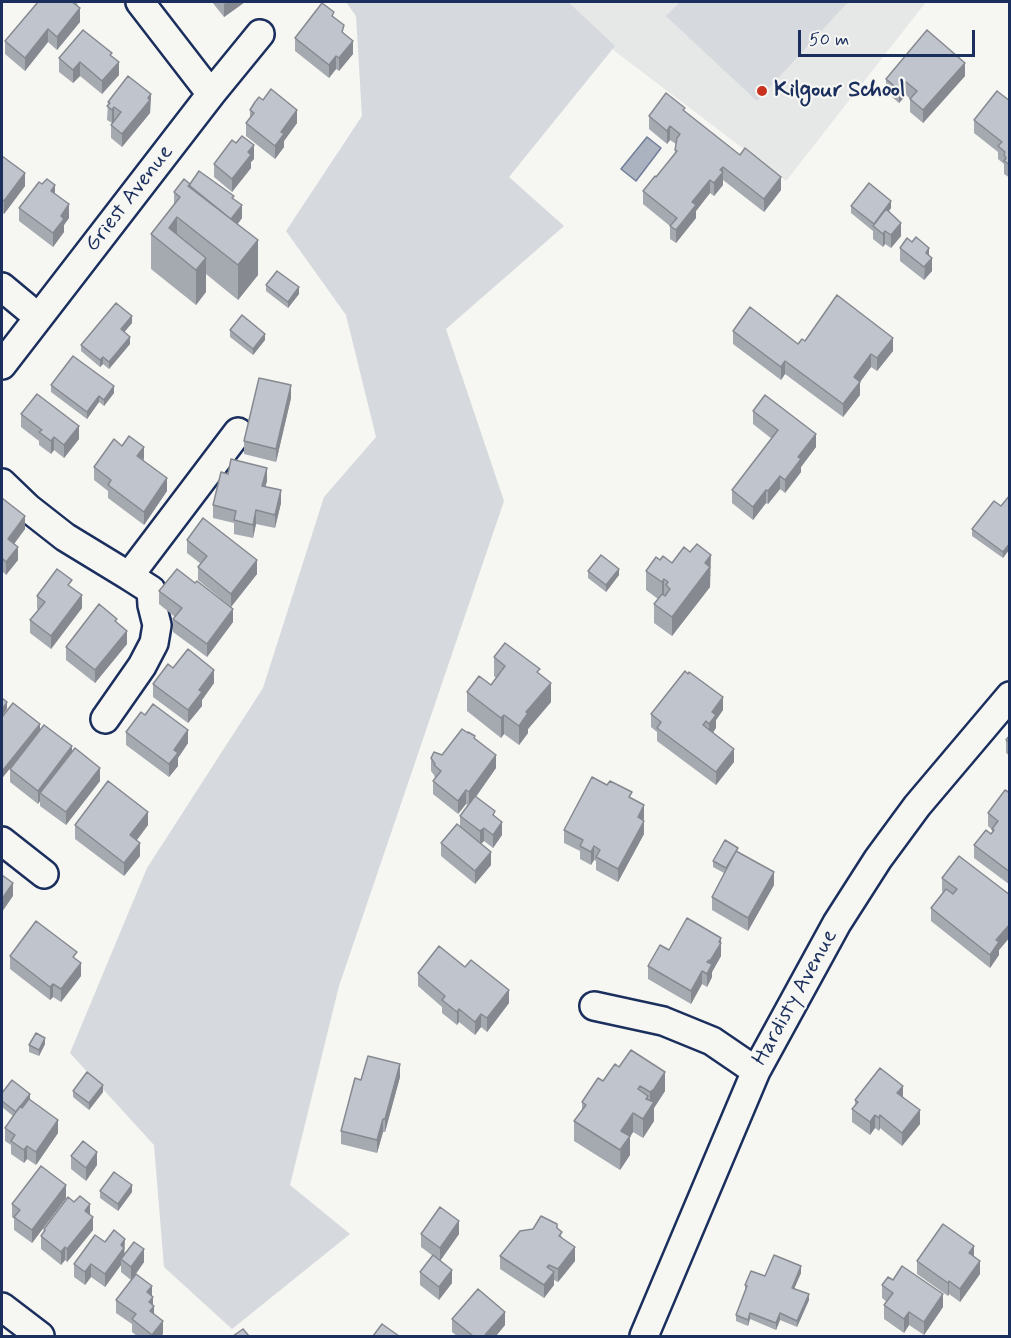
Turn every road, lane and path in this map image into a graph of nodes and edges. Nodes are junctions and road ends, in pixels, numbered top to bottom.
1 (140, 2) edge
2 (260, 34) dead end
3 (211, 94) junction
4 (2, 287) edge
5 (38, 316) junction
6 (2, 365) edge
7 (238, 432) dead end
8 (2, 483) edge
9 (129, 576) junction
10 (1010, 696) edge
11 (105, 719) dead end
12 (2, 841) edge
13 (44, 874) dead end
14 (594, 1006) dead end
15 (756, 1071) junction
16 (2, 1307) edge
17 (40, 1336) edge
18 (644, 1336) edge

1 - 3 street
2 - 3 street, Griest Avenue
3 - 5 street, Griest Avenue
4 - 5 street
5 - 6 street, Griest Avenue
7 - 9 street
8 - 9 street
9 - 11 street
10 - 15 street, Hardisty Avenue
12 - 13 street
14 - 15 street
15 - 18 street, Hardisty Avenue
16 - 17 street

